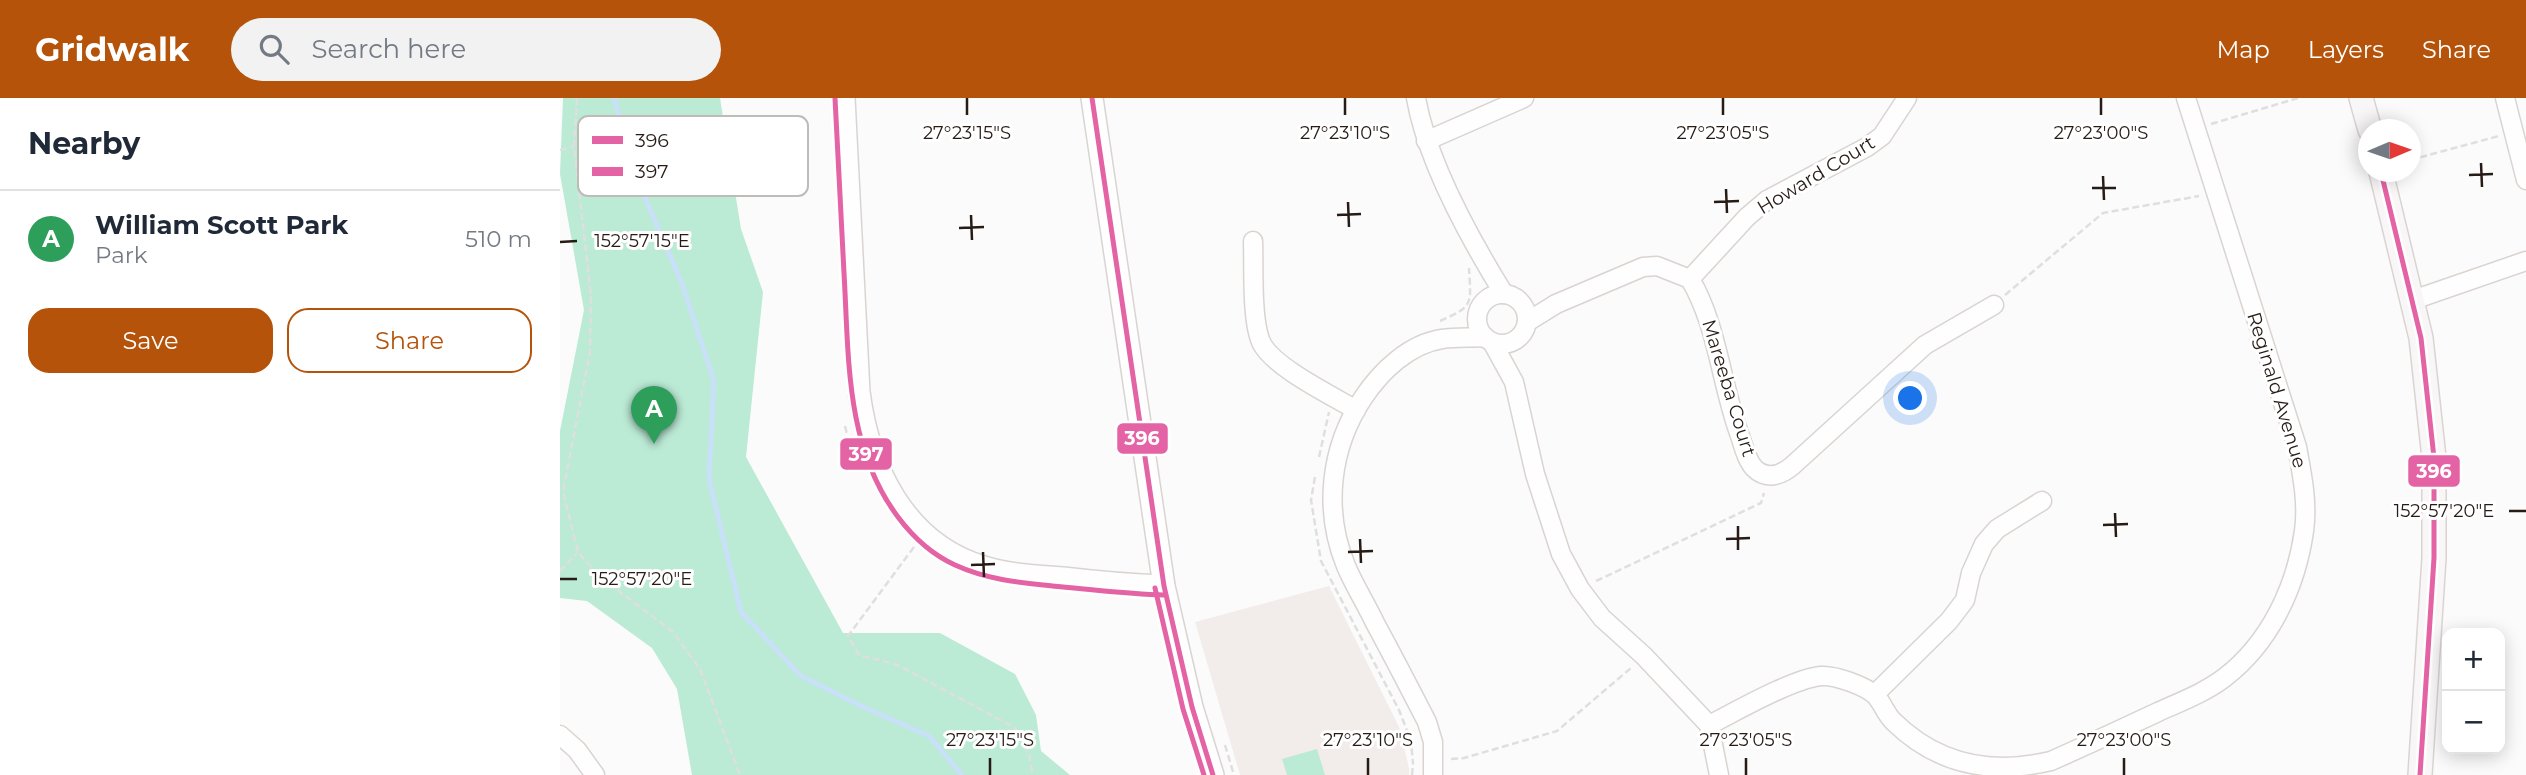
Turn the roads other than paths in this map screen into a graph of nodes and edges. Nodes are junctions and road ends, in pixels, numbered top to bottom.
1 (844, 98) edge
2 (1092, 98) edge
3 (1416, 98) edge
4 (1524, 98) edge
5 (1907, 98) edge
6 (2186, 98) edge
7 (2361, 98) edge
8 (2505, 98) edge
9 (2367, 119) edge
10 (1426, 141) junction
11 (2526, 180) edge
12 (2384, 182) edge
13 (1253, 241) dead end
14 (1474, 260) junction
15 (2526, 261) edge
16 (1690, 279) junction
17 (1504, 294) junction
18 (2413, 300) junction
19 (1994, 304) road end
20 (1481, 307) junction
21 (1525, 313) junction
22 (1441, 330) junction
23 (1518, 338) junction
24 (1489, 340) junction
25 (1514, 382) junction
26 (1356, 410) junction
27 (2042, 501) dead end
28 (1164, 586) junction
29 (1875, 694) junction
30 (1709, 725) junction
31 (560, 735) edge
32 (1433, 768) edge
33 (595, 775) edge
34 (1213, 775) edge
35 (1719, 775) edge
36 (2420, 775) edge

1 - 28 street
2 - 28 street
3 - 10 street
4 - 10 street
5 - 16 street, Howard Court
6 - 29 street, Reginald Avenue
7 - 9 main road
8 - 11 street
10 - 14 street
12 - 18 main road
13 - 26 street
14 - 17 street
14 - 20 street
15 - 18 street
16 - 19 street, Mareeba Court
16 - 21 street
17 - 20 street
17 - 21 street
18 - 36 main road
20 - 22 street
20 - 24 street
21 - 23 street
22 - 24 street
22 - 26 street
23 - 24 street
23 - 25 street
24 - 25 street
25 - 30 street
26 - 32 street
27 - 29 street
28 - 34 street
29 - 30 street, Reginald Avenue
30 - 35 street
31 - 33 street

